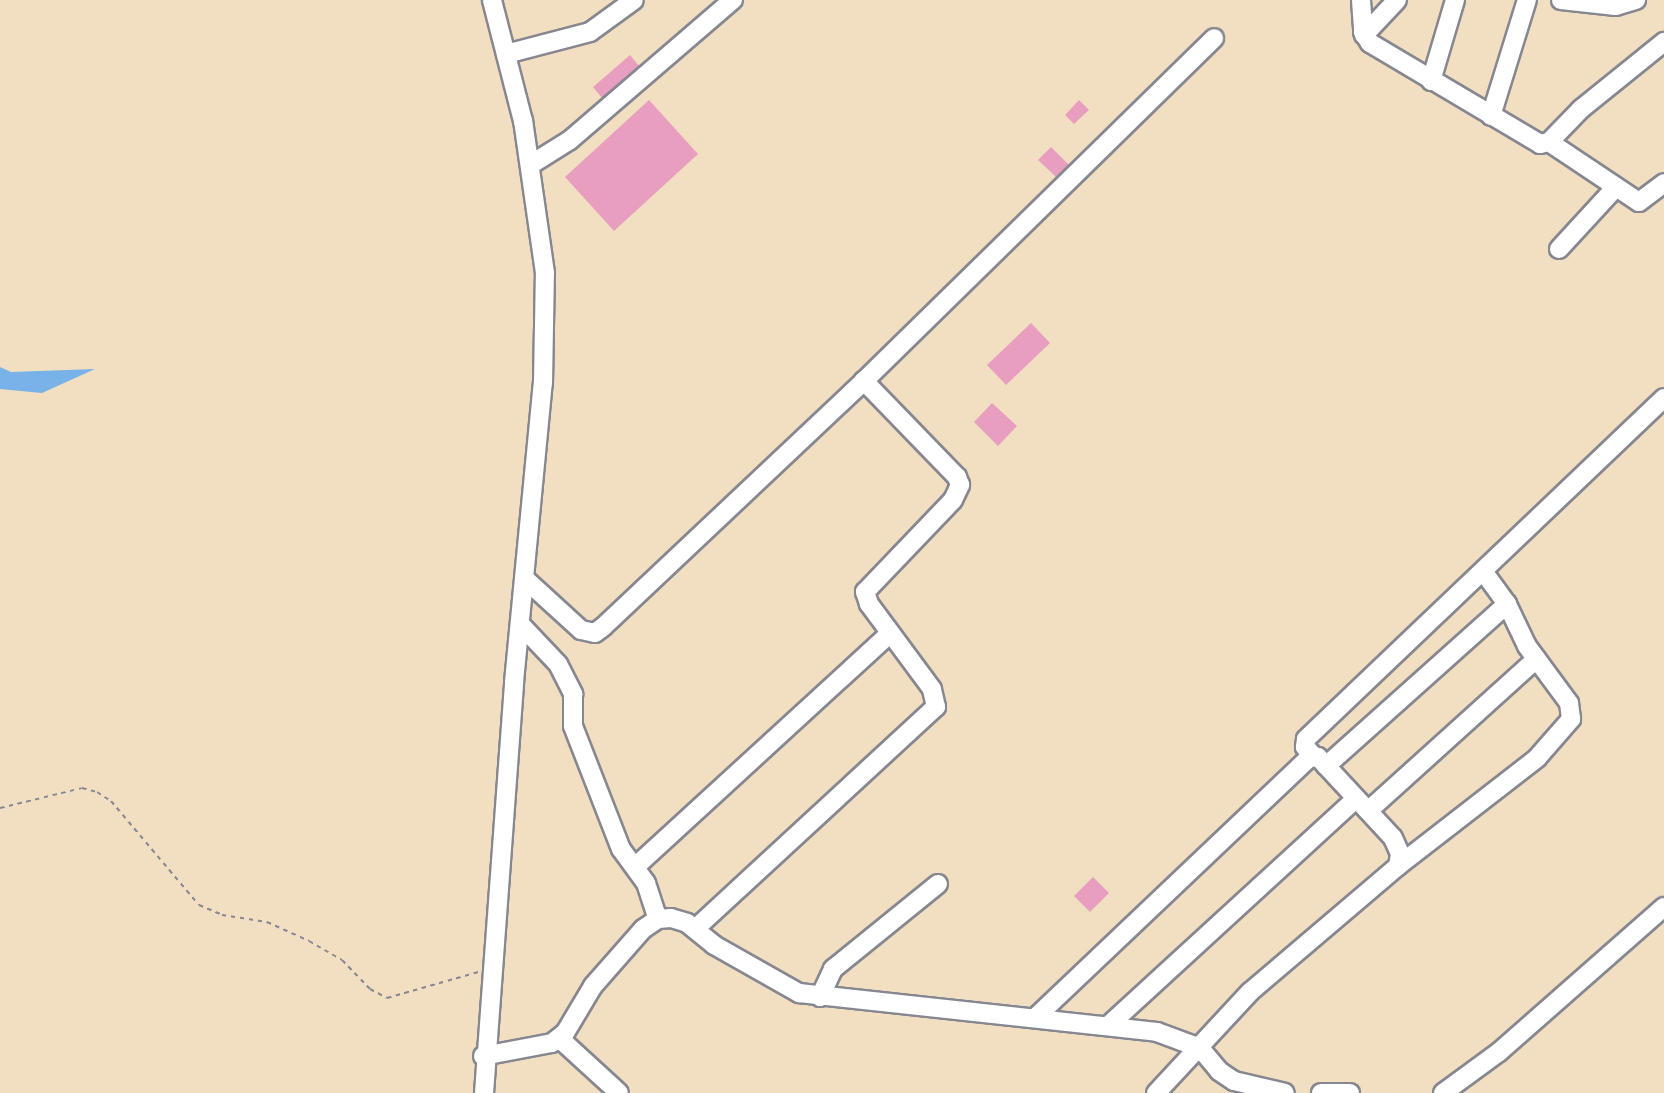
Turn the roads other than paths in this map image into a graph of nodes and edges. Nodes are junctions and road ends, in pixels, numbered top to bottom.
1 (492, 0) edge
2 (634, 0) edge
3 (733, 0) edge
4 (1360, 0) edge
5 (1397, 0) edge
6 (1455, 0) edge
7 (1527, 0) edge
8 (1561, 0) edge
9 (1636, 0) edge
10 (1364, 35) junction
11 (1214, 38) dead end
12 (1661, 52) edge
13 (507, 54) junction
14 (1431, 81) junction
15 (1491, 116) junction
16 (1549, 142) junction
17 (530, 165) junction
18 (1664, 183) edge
19 (1616, 187) junction
20 (1559, 249) dead end
21 (864, 381) junction
22 (1664, 398) edge
23 (1484, 572) junction
24 (524, 578) junction
25 (1507, 604) junction
26 (519, 624) junction
27 (890, 633) junction
28 (1536, 659) junction
29 (1320, 761) junction
30 (1362, 805) junction
31 (1398, 866) junction
32 (635, 867) junction
33 (938, 884) dead end
34 (1664, 907) edge
35 (658, 919) junction
36 (694, 929) junction
37 (820, 998) junction
38 (1037, 1016) junction
39 (1109, 1025) junction
40 (559, 1038) junction
41 (1200, 1048) junction
42 (483, 1056) junction
43 (484, 1093) edge
44 (620, 1093) edge
45 (1156, 1093) edge
46 (1285, 1093) edge
47 (1320, 1093) edge
48 (1350, 1093) edge
49 (1443, 1093) edge

1 - 13 street
2 - 13 street
3 - 17 street
4 - 10 street
5 - 10 street
6 - 14 street
7 - 15 street
8 - 9 street
10 - 14 street
11 - 21 street
12 - 16 street
13 - 17 street
14 - 15 street
15 - 16 street
16 - 19 street
17 - 24 street
18 - 19 street
19 - 20 street
21 - 24 street
21 - 27 street
22 - 23 street
23 - 25 street
23 - 29 street
24 - 26 street
25 - 28 street
25 - 29 street
26 - 32 street
26 - 42 street
27 - 32 street
27 - 36 street
28 - 30 street
28 - 31 street
29 - 30 street
29 - 38 street
30 - 31 street
30 - 39 street
31 - 41 street
32 - 35 street
33 - 37 street
34 - 49 street
35 - 36 street
35 - 40 street
36 - 37 street
37 - 38 street
38 - 39 street
39 - 41 street
40 - 42 street
40 - 44 street
41 - 45 street
41 - 46 street
42 - 43 street
47 - 48 street

